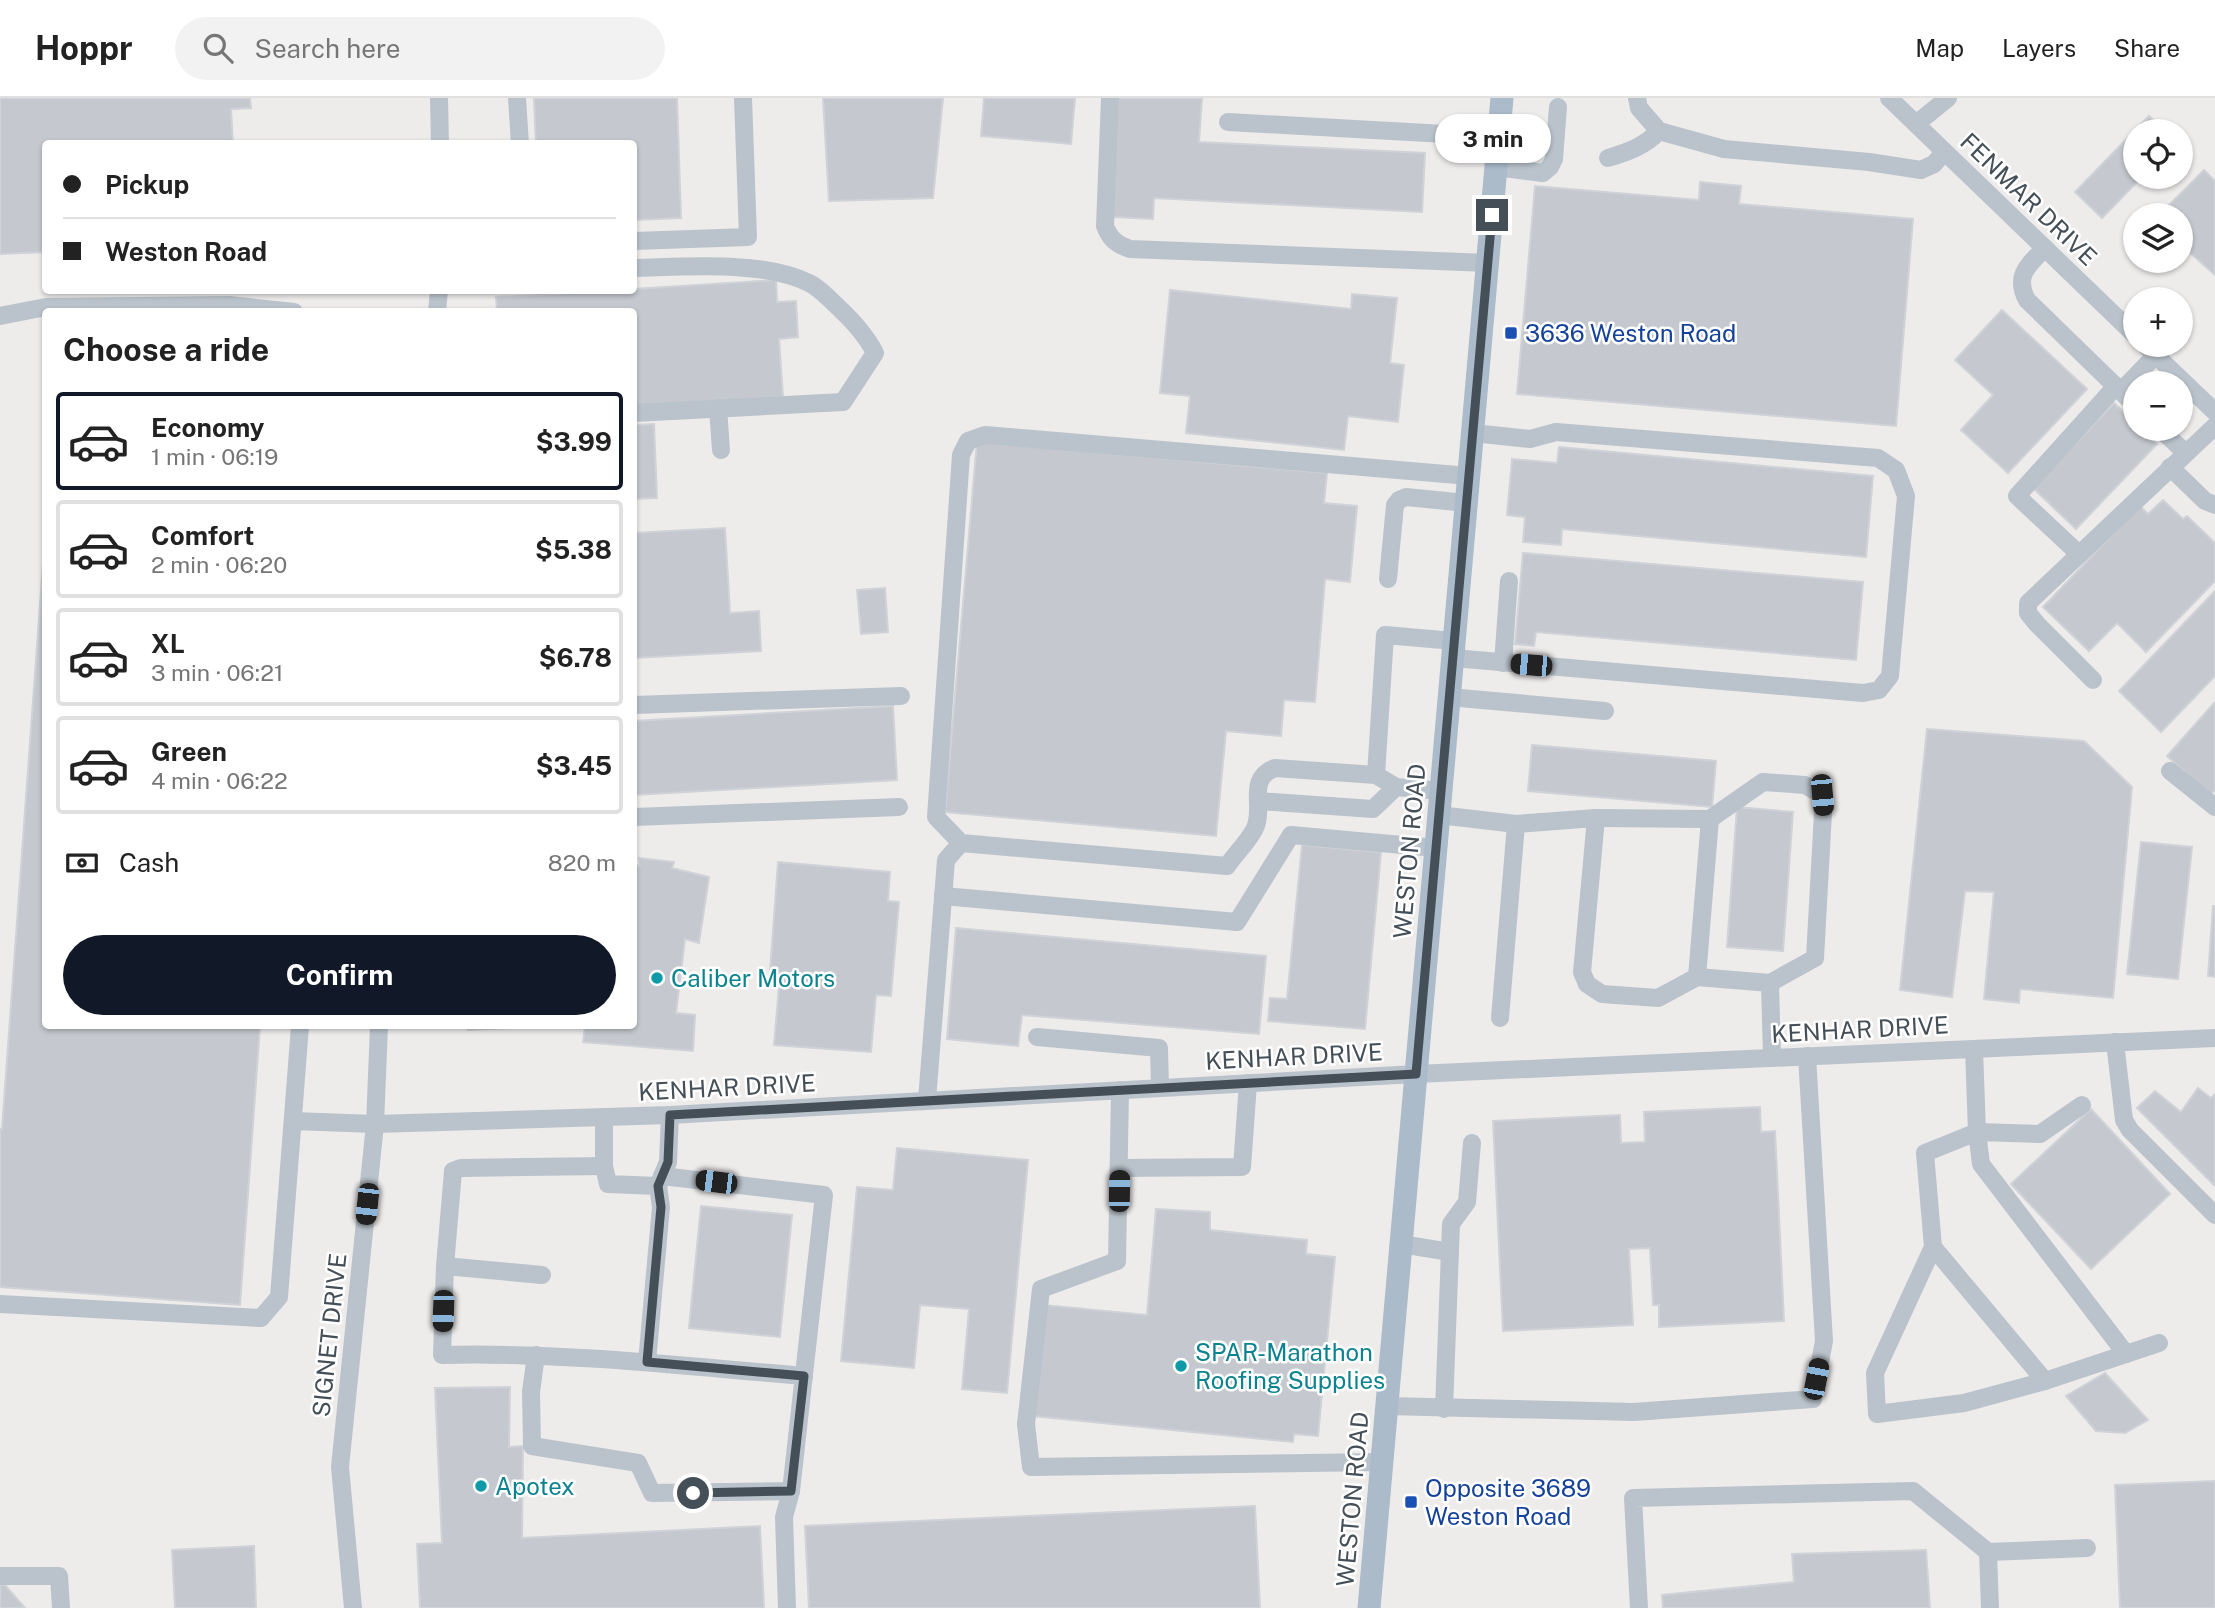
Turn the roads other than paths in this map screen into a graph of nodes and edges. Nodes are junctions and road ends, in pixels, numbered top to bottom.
1 (439, 98) edge
2 (517, 98) edge
3 (743, 98) edge
4 (1110, 98) edge
5 (1502, 98) edge
6 (1637, 98) edge
7 (1889, 98) edge
8 (1948, 98) edge
9 (1558, 107) dead end
10 (1228, 122) dead end
11 (1916, 124) junction
12 (1659, 131) junction
13 (1499, 137) junction
14 (440, 140) edge
15 (520, 140) edge
16 (1944, 152) junction
17 (1608, 158) dead end
18 (1496, 167) junction
19 (637, 241) edge
20 (2045, 248) junction
21 (1488, 263) junction
22 (637, 268) edge
23 (257, 308) edge
24 (0, 316) edge
25 (2123, 323) edge
26 (2145, 357) edge
27 (2158, 357) edge
28 (2118, 388) junction
29 (2123, 393) edge
30 (719, 408) junction
31 (2215, 412) edge
32 (637, 413) edge
33 (2215, 426) edge
34 (1472, 433) junction
35 (2173, 441) edge
36 (721, 450) dead end
37 (2186, 453) junction
38 (2170, 467) junction
39 (1469, 476) junction
40 (1466, 503) junction
41 (2215, 505) edge
42 (2079, 554) junction
43 (1388, 579) dead end
44 (1509, 581) dead end
45 (1453, 650) junction
46 (1503, 663) junction
47 (2093, 680) dead end
48 (901, 696) dead end
49 (1449, 697) junction
50 (637, 705) edge
51 (1605, 712) dead end
52 (2170, 771) dead end
53 (1376, 775) junction
54 (1396, 787) junction
55 (1441, 791) junction
56 (1258, 801) junction
57 (899, 807) dead end
58 (2215, 807) edge
59 (1439, 815) junction
60 (637, 817) edge
61 (1596, 818) junction
62 (1710, 819) junction
63 (1516, 824) junction
64 (961, 843) junction
65 (1436, 848) junction
66 (943, 896) junction
67 (1697, 976) junction
68 (1770, 983) junction
69 (1500, 1018) dead end
70 (300, 1029) edge
71 (379, 1029) edge
72 (1037, 1037) dead end
73 (2215, 1038) edge
74 (2115, 1042) junction
75 (1974, 1049) junction
76 (1807, 1056) junction
77 (1772, 1058) junction
78 (1416, 1074) junction
79 (1248, 1083) junction
80 (1160, 1088) junction
81 (1120, 1090) junction
82 (927, 1100) junction
83 (2082, 1105) dead end
84 (670, 1115) junction
85 (604, 1117) junction
86 (293, 1121) junction
87 (375, 1124) junction
88 (1977, 1132) junction
89 (1472, 1143) dead end
90 (604, 1166) junction
91 (1119, 1168) junction
92 (660, 1181) junction
93 (2215, 1215) edge
94 (1401, 1244) junction
95 (1933, 1248) junction
96 (1450, 1252) junction
97 (445, 1266) junction
98 (542, 1275) dead end
99 (0, 1304) edge
100 (2159, 1343) dead end
101 (2126, 1354) junction
102 (536, 1355) junction
103 (647, 1362) junction
104 (804, 1376) junction
105 (2045, 1381) junction
106 (1387, 1406) junction
107 (1444, 1409) junction
108 (1382, 1461) junction
109 (791, 1491) junction
110 (2087, 1548) dead end
111 (1988, 1552) junction
112 (0, 1576) edge
113 (61, 1608) edge
114 (353, 1608) edge
115 (787, 1608) edge
116 (1369, 1608) edge
117 (1639, 1608) edge
118 (1990, 1608) edge

1 - 14 street
2 - 15 street
3 - 19 street
4 - 21 street
5 - 13 main road, WESTON ROAD
6 - 12 street
7 - 11 street, FENMAR DRIVE
8 - 11 street
9 - 18 street
10 - 13 street
11 - 16 street, FENMAR DRIVE
12 - 16 street
12 - 17 street
13 - 18 main road, WESTON ROAD
16 - 20 street, FENMAR DRIVE
18 - 21 main road, WESTON ROAD
20 - 25 street, FENMAR DRIVE
20 - 28 street
21 - 34 main road, WESTON ROAD
22 - 30 street
23 - 24 street
26 - 28 street
27 - 31 street
28 - 29 street
28 - 42 street
30 - 32 street
30 - 36 street
33 - 37 street
34 - 39 main road, WESTON ROAD
34 - 46 street
35 - 37 street
37 - 38 street
38 - 41 street
38 - 42 street
39 - 40 main road, WESTON ROAD
39 - 64 street
40 - 43 street
40 - 45 main road, WESTON ROAD
42 - 47 street
44 - 46 street
45 - 46 street
45 - 49 main road, WESTON ROAD
45 - 53 street
48 - 50 street
49 - 51 street
49 - 55 main road, WESTON ROAD
52 - 58 street
53 - 54 street
53 - 56 street
54 - 55 street
54 - 56 street
55 - 59 main road, WESTON ROAD
56 - 64 street
57 - 60 street
59 - 63 street
59 - 65 main road, WESTON ROAD
61 - 62 street
61 - 63 street
61 - 67 street
62 - 67 street
62 - 68 street
63 - 69 street
64 - 66 street
65 - 66 street
65 - 78 main road, WESTON ROAD
66 - 82 street
67 - 68 street
68 - 77 street
70 - 86 street
71 - 87 street, SIGNET DRIVE
72 - 80 street
73 - 74 street, KENHAR DRIVE
74 - 75 street, KENHAR DRIVE
74 - 93 street
75 - 76 street, KENHAR DRIVE
75 - 88 street
76 - 77 street, KENHAR DRIVE
76 - 107 street
77 - 78 street, KENHAR DRIVE
78 - 79 street, KENHAR DRIVE
78 - 94 main road, WESTON ROAD
79 - 80 street, KENHAR DRIVE
79 - 91 street
80 - 81 street, KENHAR DRIVE
81 - 82 street, KENHAR DRIVE
81 - 91 street
82 - 84 street, KENHAR DRIVE
83 - 88 street
84 - 85 street, KENHAR DRIVE
84 - 92 street
85 - 87 street, KENHAR DRIVE
85 - 90 street
86 - 87 street, KENHAR DRIVE
86 - 99 street
87 - 114 street, SIGNET DRIVE
88 - 95 street
88 - 101 street
89 - 96 street
90 - 92 street
90 - 97 street
91 - 108 street
92 - 103 street
92 - 104 street
94 - 96 street
94 - 106 main road, WESTON ROAD
95 - 105 street
95 - 105 street
96 - 107 street
97 - 98 street
97 - 102 street
100 - 101 street
101 - 105 street
102 - 103 street
102 - 109 street
103 - 104 street
104 - 109 street
106 - 107 street
106 - 108 main road, WESTON ROAD
108 - 116 main road, WESTON ROAD
109 - 115 street
110 - 111 street
111 - 117 street
111 - 118 street
112 - 113 street

